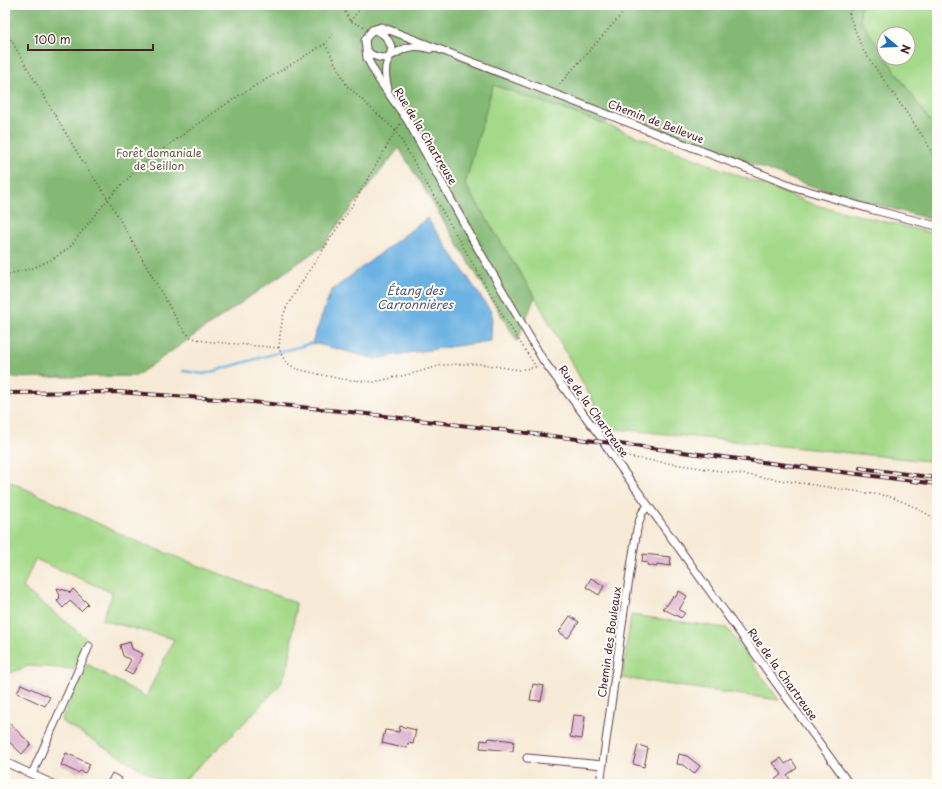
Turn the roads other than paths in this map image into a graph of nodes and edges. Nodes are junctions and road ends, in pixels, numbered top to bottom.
1 (372, 30) junction
2 (365, 48) junction
3 (448, 52) junction
4 (390, 57) junction
5 (392, 98) junction
6 (937, 226) edge
7 (648, 506) junction
8 (90, 646) dead end
9 (527, 758) dead end
10 (5, 762) edge
11 (603, 765) junction
12 (32, 774) junction
13 (53, 784) edge
14 (600, 784) edge
15 (849, 784) edge

1 - 2 street
1 - 3 street, Chemin de Bellevue
1 - 4 street
2 - 4 street
2 - 5 street, Rue de la Chartreuse
3 - 4 street
3 - 6 street, Chemin de Bellevue
4 - 5 street
5 - 7 street, Rue de la Chartreuse
7 - 11 street, Chemin des Bouleaux
7 - 15 street, Rue de la Chartreuse
8 - 12 street
9 - 11 street
10 - 12 street
11 - 14 street, Chemin des Bouleaux
12 - 13 street

